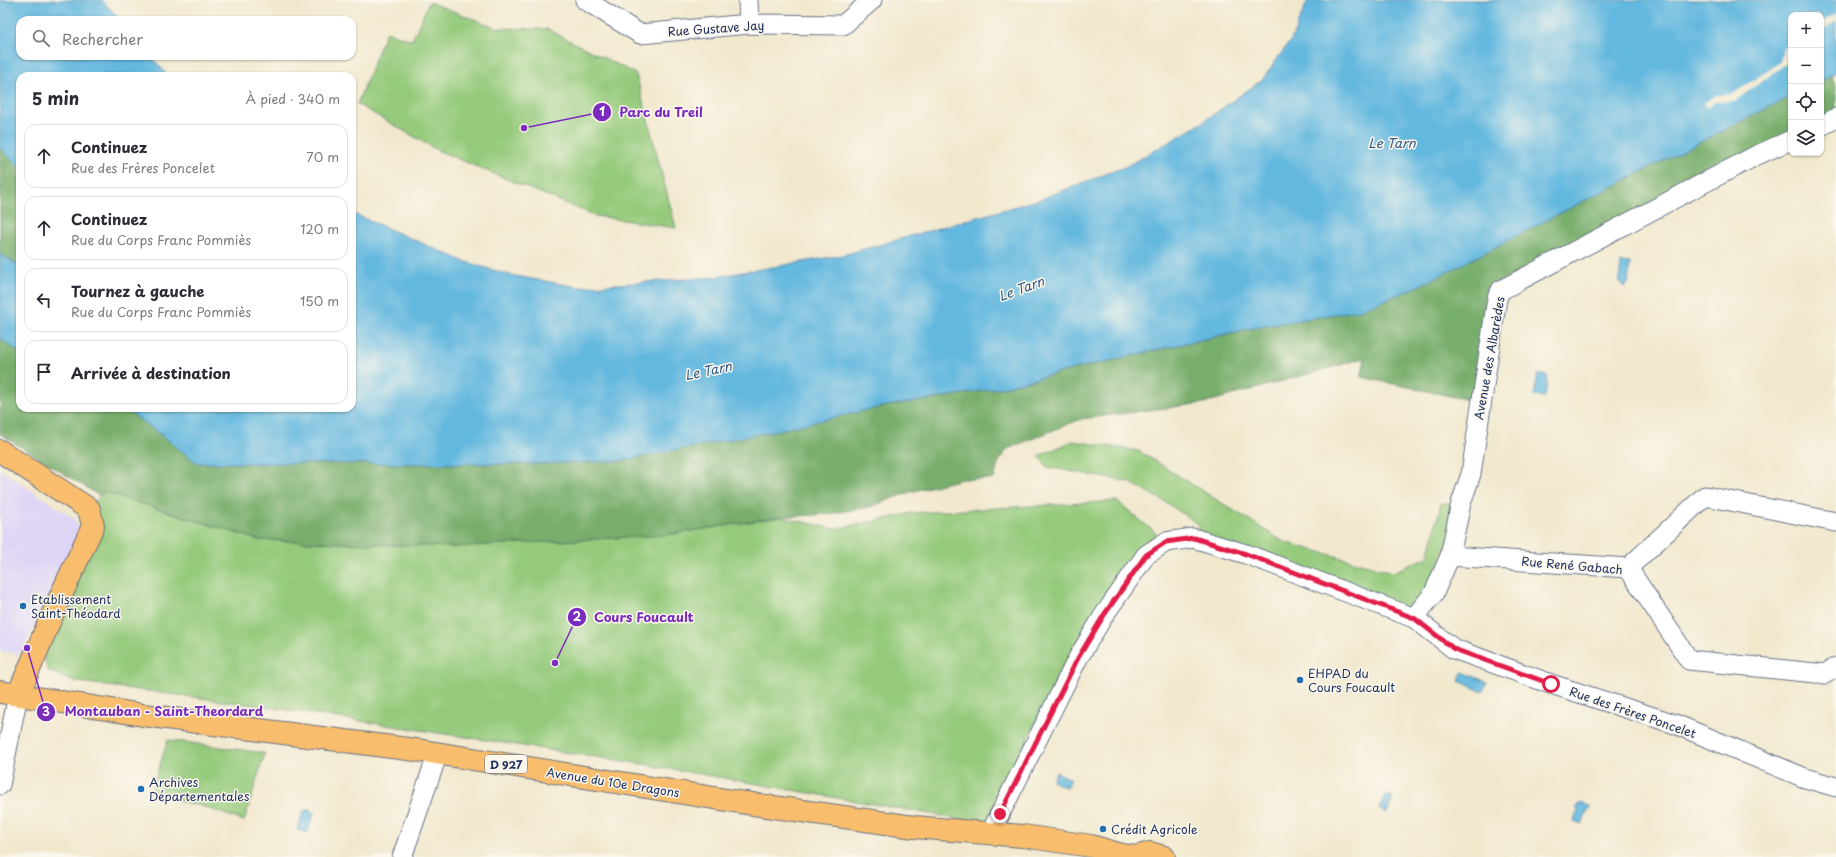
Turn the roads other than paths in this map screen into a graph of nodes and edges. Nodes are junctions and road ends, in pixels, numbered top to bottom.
1 (585, 0) edge
2 (748, 0) edge
3 (872, 0) edge
4 (749, 24) junction
5 (1836, 118) edge
6 (1824, 124) edge
7 (1788, 141) edge
8 (0, 451) edge
9 (1836, 522) edge
10 (1450, 556) junction
11 (1628, 568) junction
12 (1414, 618) junction
13 (1836, 667) edge
14 (9, 694) edge
15 (438, 753) junction
16 (0, 785) edge
17 (1836, 787) edge
18 (994, 834) junction
19 (402, 857) edge
20 (1086, 857) edge
21 (1136, 857) edge
22 (1164, 857) edge

1 - 4 street, Rue Gustave Jay
2 - 4 street
3 - 4 street, Rue Gustave Jay
5 - 6 street
7 - 10 street, Avenue des Albarèdes
8 - 14 main road
9 - 11 street
10 - 11 street, Rue René Gabach
10 - 12 street, Avenue des Albarèdes
11 - 13 street, Rue René Gabach
12 - 17 street, Rue des Frères Poncelet
12 - 18 street, Rue des Frères Poncelet
14 - 15 main road, Avenue du 10e Dragons / D 927
14 - 16 street
15 - 18 main road, Avenue du 10e Dragons / D 927
15 - 19 street
18 - 20 main road, Avenue du 10e Dragons / D 927
18 - 21 main road, Avenue du 10e Dragons / D 927
21 - 22 main road, Avenue du 10e Dragons

